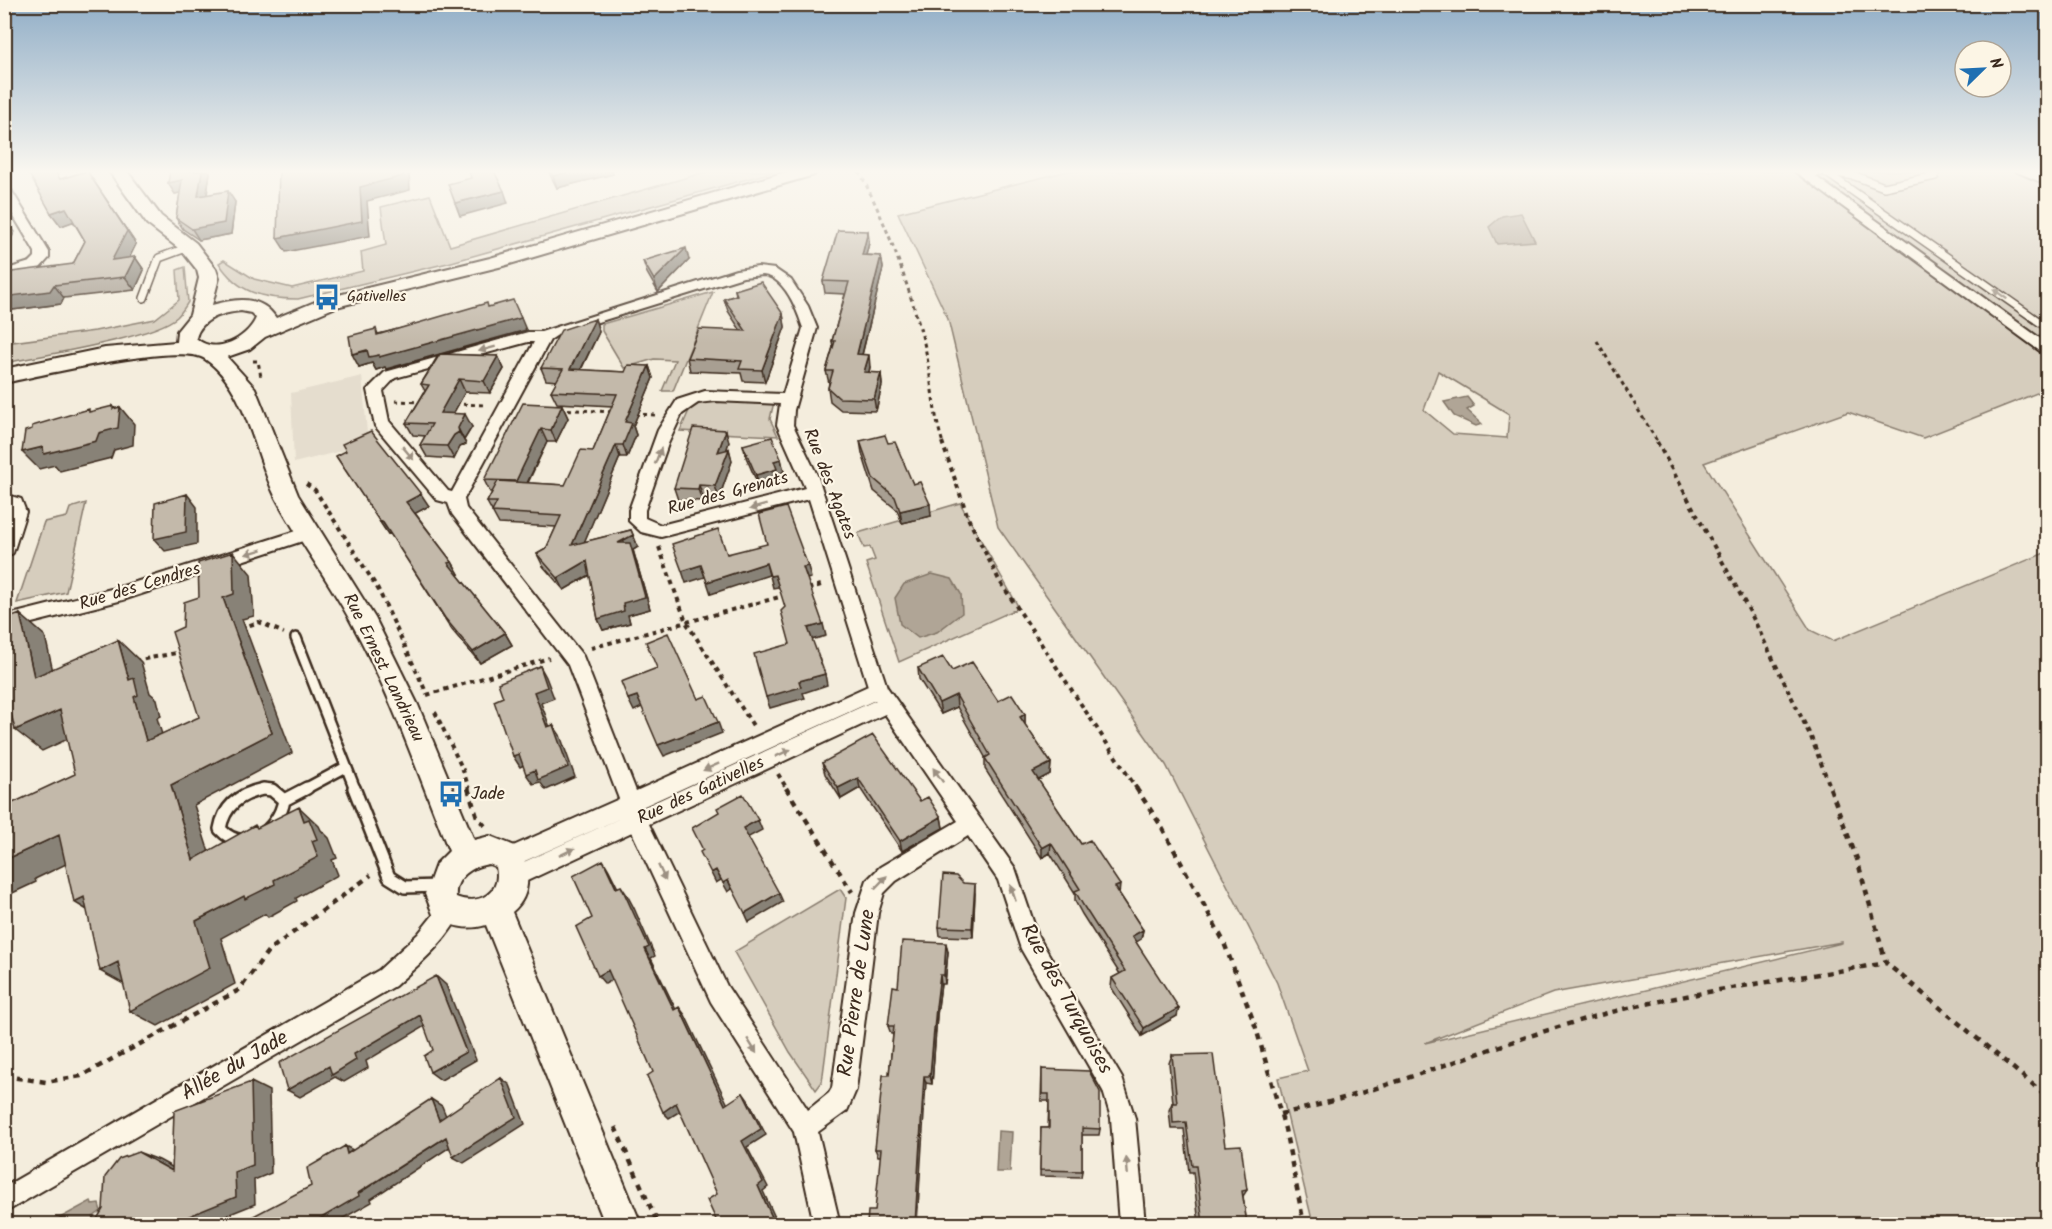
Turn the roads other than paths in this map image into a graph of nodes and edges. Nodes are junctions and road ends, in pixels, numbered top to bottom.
1 (28, 228) edge
2 (165, 228) edge
3 (610, 228) edge
4 (1882, 228) edge
5 (1906, 228) edge
6 (189, 247) junction
7 (4, 274) edge
8 (209, 278) junction
9 (144, 298) dead end
10 (329, 303) junction
11 (249, 307) junction
12 (195, 321) junction
13 (2048, 328) edge
14 (256, 335) junction
15 (544, 337) junction
16 (189, 347) junction
17 (210, 352) junction
18 (2048, 352) edge
19 (105, 356) junction
20 (4, 376) edge
21 (244, 388) junction
22 (789, 399) junction
23 (814, 492) junction
24 (456, 499) junction
25 (4, 500) edge
26 (309, 533) junction
27 (4, 553) edge
28 (4, 623) edge
29 (296, 638) road end
30 (883, 698) junction
31 (346, 767) junction
32 (284, 800) junction
33 (634, 812) junction
34 (972, 823) junction
35 (466, 856) junction
36 (512, 868) junction
37 (446, 898) junction
38 (494, 908) junction
39 (806, 1127) junction
40 (4, 1201) edge
41 (623, 1224) edge
42 (827, 1224) edge
43 (1132, 1224) edge

1 - 7 street
2 - 6 street
3 - 10 street
4 - 18 street
13 -> 5 lane
6 - 8 street
6 - 9 lane
8 - 11 street
8 - 12 street
10 - 11 street
10 - 14 street
11 - 12 street
11 - 14 street
12 - 16 street
12 - 19 street
14 - 17 street
14 - 21 street
15 - 22 street, Rue des Agates
15 - 24 street
15 -> 24 street, Rue des Agates
16 - 17 street
16 - 19 street
17 - 21 street, Rue Ernest Landrieau
19 - 20 street
21 - 26 street, Rue Ernest Landrieau
22 - 23 street, Rue des Agates
23 -> 22 street, Rue des Grenats
23 - 30 street, Rue des Agates
24 - 33 street, Rue des Agates
25 - 27 street
26 -> 28 street, Rue des Cendres
26 - 35 street, Rue Ernest Landrieau
29 - 31 lane
30 - 33 street, Rue des Gativelles
34 -> 30 street, Rue des Turquoises
31 - 32 lane
31 - 37 lane
32 - 32 lane
33 - 36 street, Rue des Gativelles
33 -> 39 street
39 -> 34 street, Rue Pierre de Lune
43 -> 34 street, Rue des Turquoises
35 - 36 street
35 - 37 street
36 - 38 street
37 - 38 street
37 - 40 street, Allée du Jade
38 - 41 street
39 - 42 street

